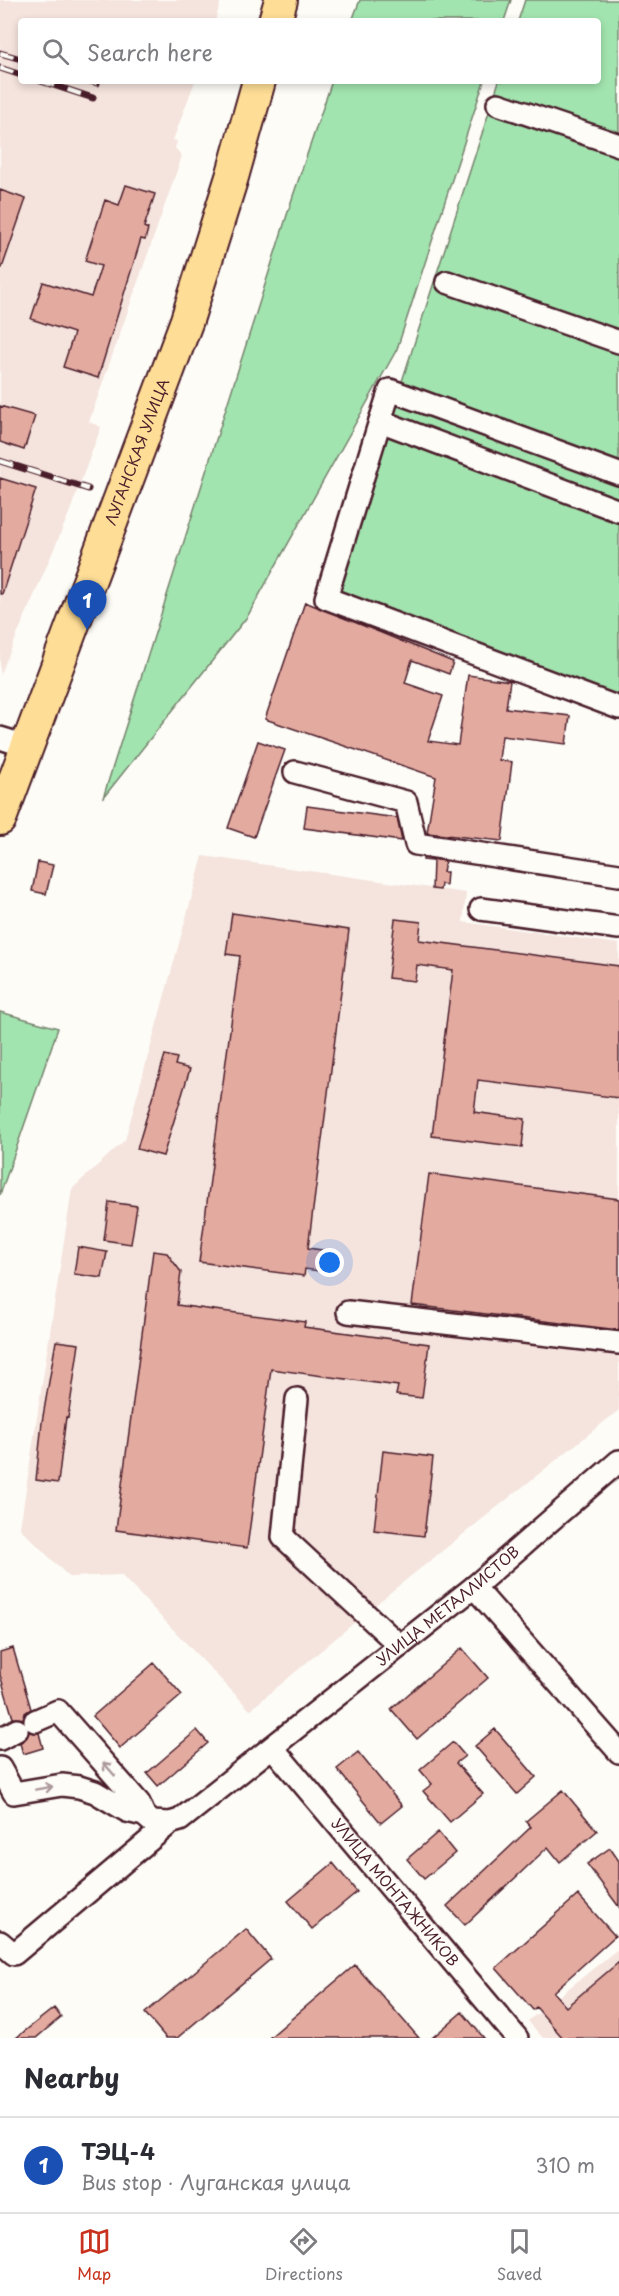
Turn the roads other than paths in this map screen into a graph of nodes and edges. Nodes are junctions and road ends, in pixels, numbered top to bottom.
1 (281, 0) edge
2 (276, 18) edge
3 (258, 84) edge
4 (498, 104) dead end
5 (619, 145) edge
6 (447, 282) dead end
7 (619, 342) edge
8 (380, 422) junction
9 (619, 474) edge
10 (619, 511) edge
11 (619, 708) edge
12 (13, 742) edge
13 (295, 772) dead end
14 (0, 819) edge
15 (619, 875) edge
16 (481, 909) dead end
17 (619, 928) edge
18 (348, 1312) dead end
19 (619, 1343) edge
20 (297, 1399) dead end
21 (619, 1461) edge
22 (474, 1587) junction
23 (400, 1646) junction
24 (17, 1730) edge
25 (273, 1748) junction
26 (619, 1752) edge
27 (0, 1768) edge
28 (144, 1815) junction
29 (170, 1823) junction
30 (0, 1942) edge
31 (517, 2038) edge

1 - 2 highway
3 - 12 highway, ЛУГАНСКАЯ УЛИЦА
4 - 5 street
6 - 7 street
8 - 9 street
8 - 10 street
8 - 11 street
12 - 14 highway, ЛУГАНСКАЯ УЛИЦА
13 - 15 street
16 - 17 street
18 - 19 street
20 - 23 street
21 - 22 street, УЛИЦА МЕТАЛЛИСТОВ
22 - 23 street, УЛИЦА МЕТАЛЛИСТОВ
22 - 26 street
23 - 25 street, УЛИЦА МЕТАЛЛИСТОВ
28 -> 24 street
25 - 29 street, УЛИЦА МЕТАЛЛИСТОВ
25 - 31 street, УЛИЦА МОНТАЖНИКОВ
27 -> 28 street
28 - 29 street
29 - 30 street, УЛИЦА МЕТАЛЛИСТОВ

